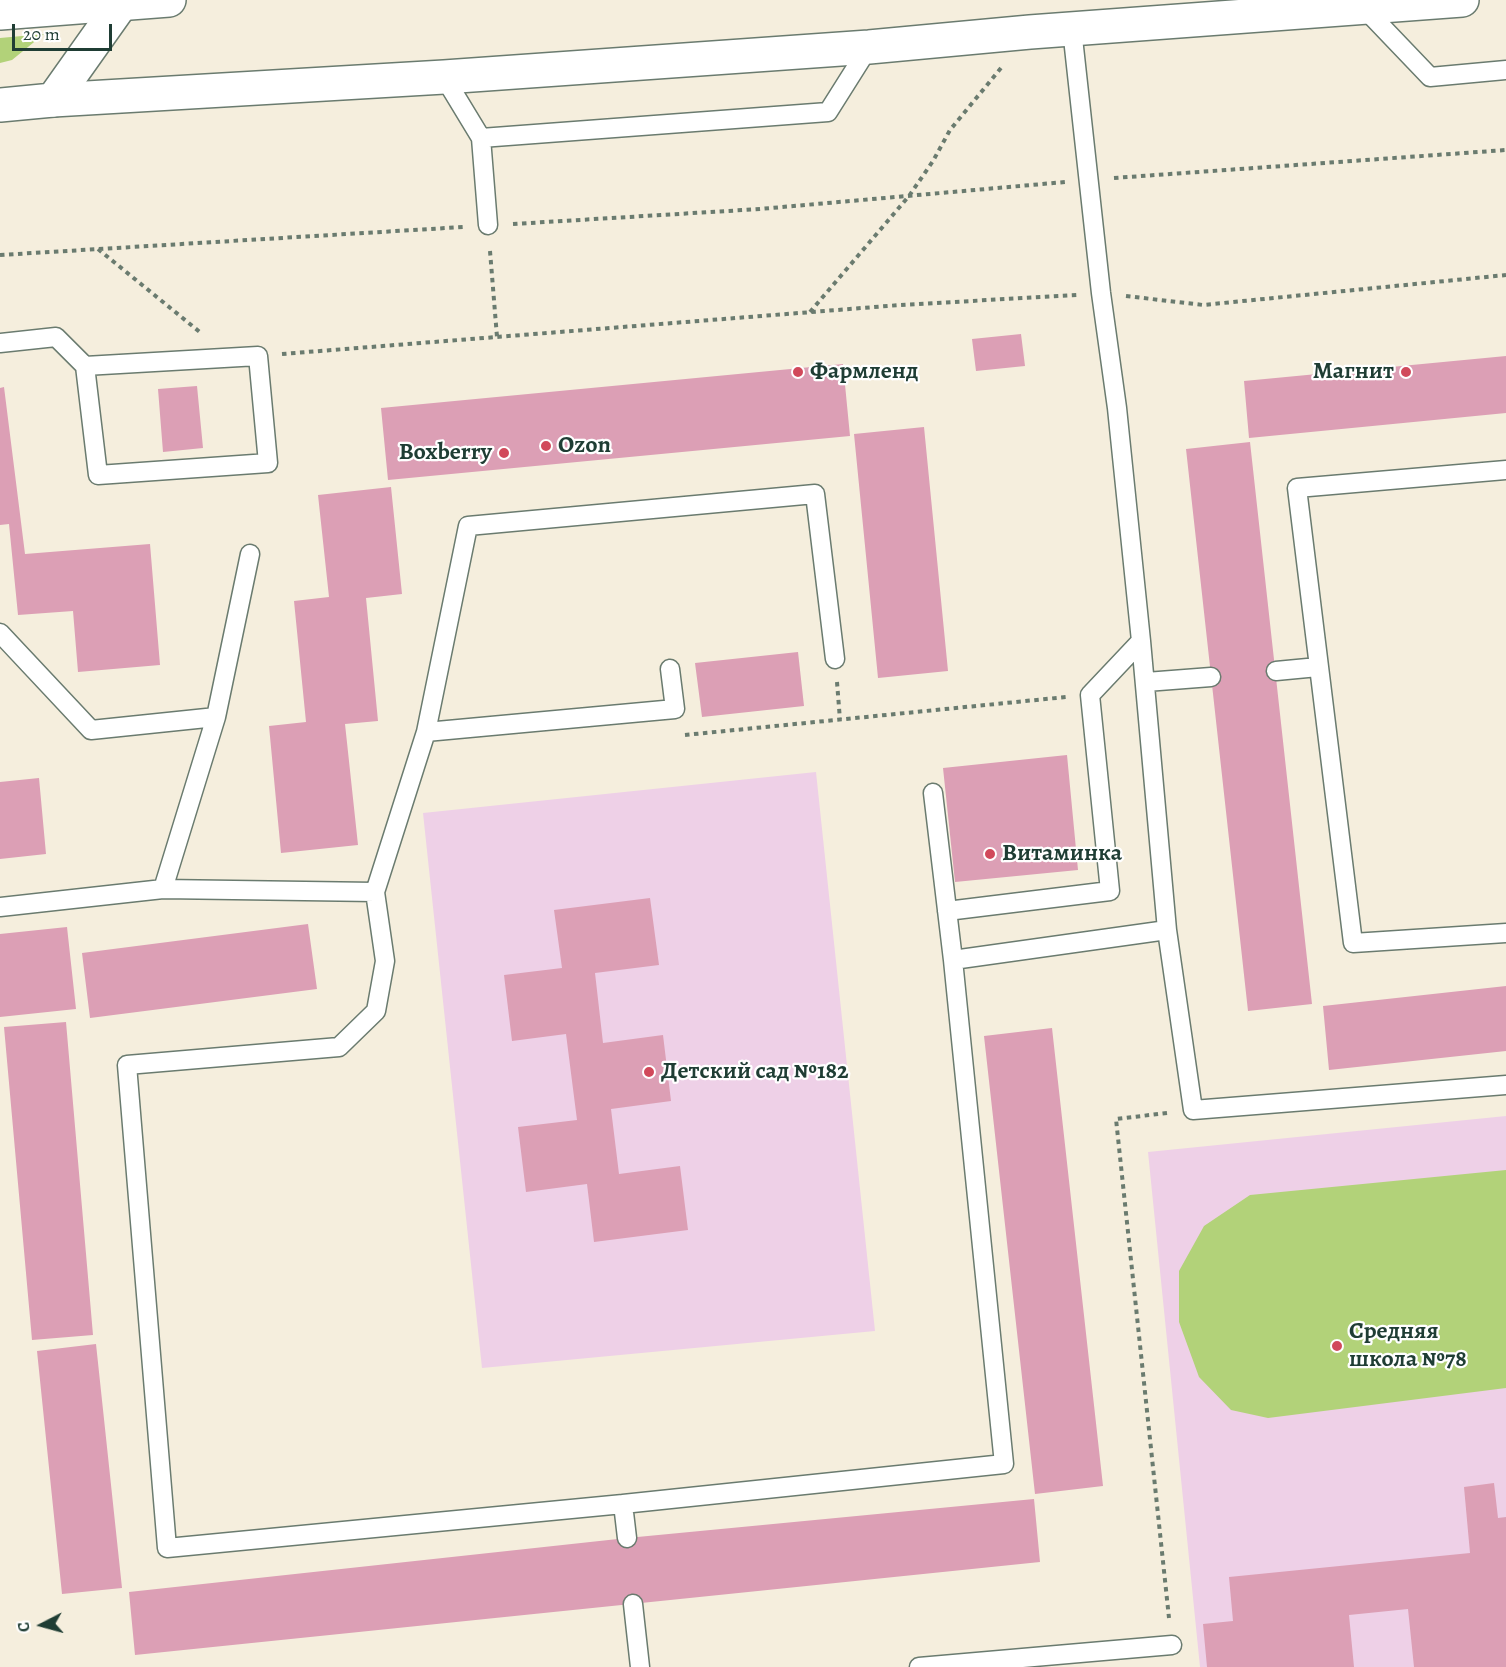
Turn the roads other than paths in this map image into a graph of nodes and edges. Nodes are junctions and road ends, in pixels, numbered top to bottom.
1 (169, 0) edge
2 (1462, 0) edge
3 (121, 4) junction
4 (1320, 6) edge
5 (1364, 8) junction
6 (0, 13) edge
7 (1072, 29) junction
8 (869, 47) junction
9 (1506, 70) edge
10 (444, 77) junction
11 (52, 100) junction
12 (0, 105) edge
13 (481, 138) junction
14 (488, 225) road end
15 (0, 343) edge
16 (85, 366) junction
17 (1506, 470) edge
18 (250, 554) dead end
19 (0, 633) edge
20 (1141, 641) junction
21 (835, 659) road end
22 (1318, 667) junction
23 (670, 669) dead end
24 (1276, 671) dead end
25 (1211, 677) dead end
26 (1146, 682) junction
27 (216, 717) junction
28 (426, 732) junction
29 (933, 793) dead end
30 (163, 889) junction
31 (375, 892) junction
32 (0, 907) edge
33 (947, 911) junction
34 (1167, 930) junction
35 (1506, 933) edge
36 (953, 960) junction
37 (1506, 1085) edge
38 (623, 1504) junction
39 (627, 1538) dead end
40 (633, 1604) dead end
41 (1172, 1645) road end
42 (640, 1667) edge
43 (919, 1667) edge

1 - 3 street
2 - 5 street
3 - 6 street
3 - 11 street
4 - 5 street
4 - 7 street
5 - 9 lane
7 - 8 street
7 - 20 lane
8 - 10 street
8 - 13 lane
10 - 11 street
10 - 13 lane
11 - 12 street
13 - 14 lane
15 - 16 lane
16 - 16 lane
17 - 22 lane
18 - 27 lane
19 - 27 lane
20 - 26 lane
20 - 33 lane
21 - 28 lane
22 - 24 lane
22 - 35 lane
23 - 28 lane
25 - 26 lane
26 - 34 lane
27 - 30 lane
28 - 31 lane
29 - 33 lane
30 - 31 lane
30 - 32 lane
31 - 38 lane
33 - 36 lane
34 - 36 lane
34 - 37 lane
36 - 38 lane
38 - 39 lane
40 - 42 lane
41 - 43 lane

